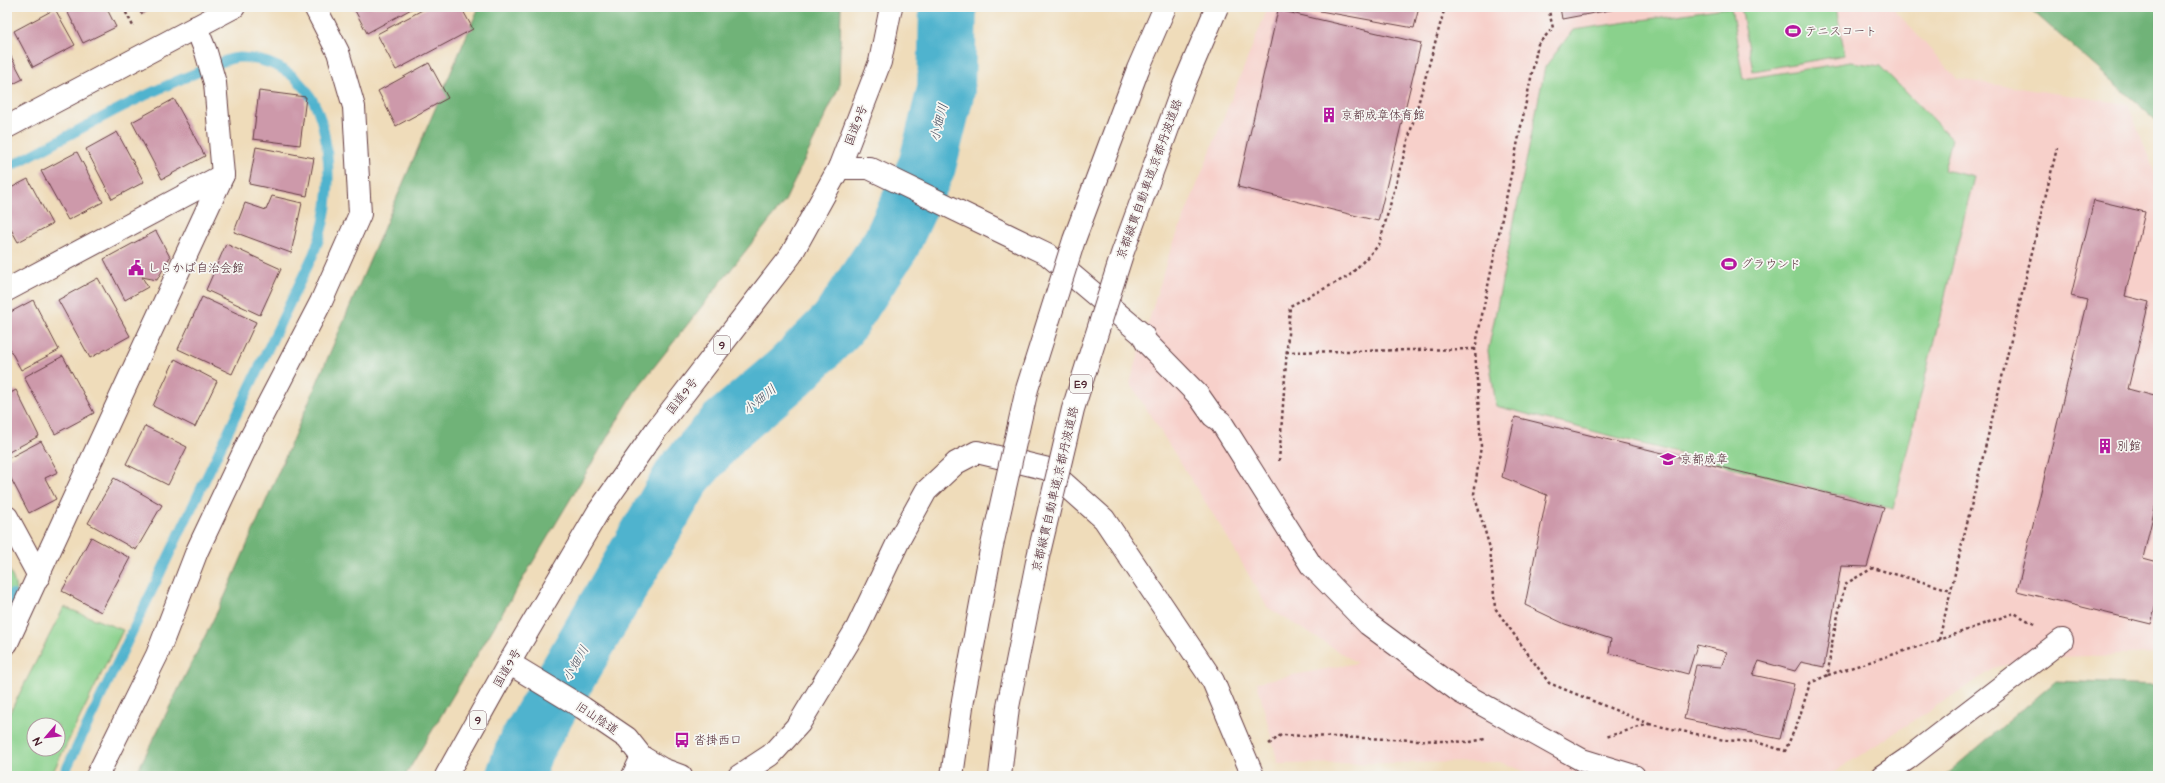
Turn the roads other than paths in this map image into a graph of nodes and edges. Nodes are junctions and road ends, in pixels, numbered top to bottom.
1 (234, 7) edge
2 (315, 7) edge
3 (891, 7) edge
4 (1165, 7) edge
5 (1217, 7) edge
6 (196, 27) junction
7 (7, 126) edge
8 (840, 168) junction
9 (223, 176) junction
10 (7, 290) edge
11 (7, 517) edge
12 (39, 576) junction
13 (2062, 640) dead end
14 (7, 643) edge
15 (509, 663) junction
16 (638, 766) edge
17 (1250, 768) edge
18 (97, 776) edge
19 (446, 776) edge
20 (681, 776) edge
21 (739, 776) edge
22 (952, 776) edge
23 (1000, 776) edge
24 (1634, 776) edge
25 (1882, 776) edge

1 - 6 main road
2 - 18 main road
3 - 8 main road, 国道9号 / 9
4 - 22 main road, bridge
5 - 23 main road, 京都縦貫自動車道;京都丹波道路 / E9, bridge
6 - 7 main road
6 - 9 main road
8 - 15 main road, 国道9号 / 9
8 - 24 main road
9 - 10 main road
9 - 12 main road
11 - 12 main road
12 - 14 main road
13 - 25 main road
15 - 16 main road, 旧山陰道
15 - 19 main road, 国道9号 / 9
16 - 20 main road, 旧山陰道
17 - 21 main road

